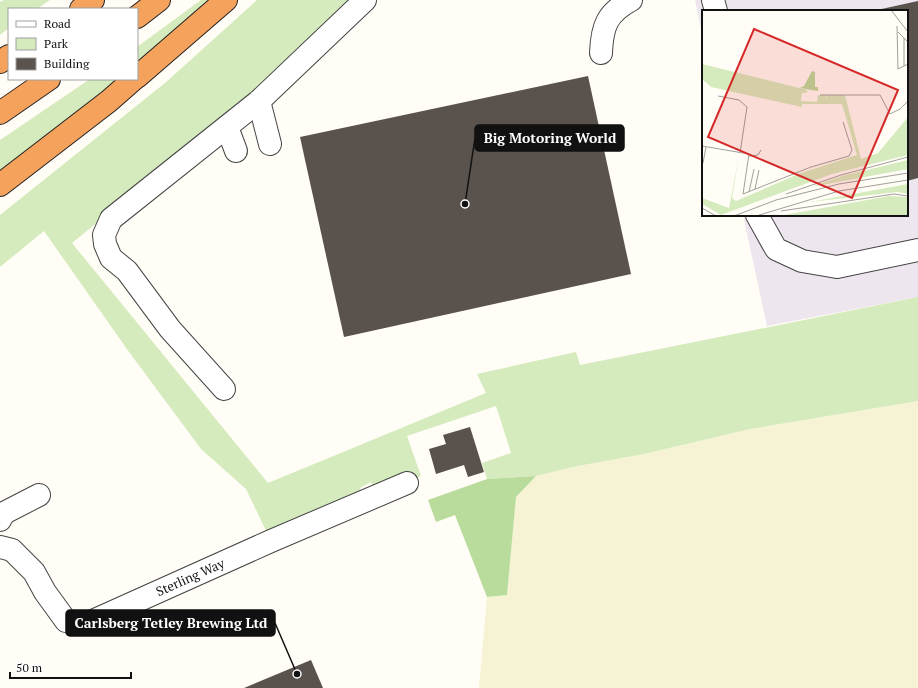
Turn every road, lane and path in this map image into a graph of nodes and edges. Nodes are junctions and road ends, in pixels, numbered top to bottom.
1 (93, 0) edge
2 (159, 0) edge
3 (226, 0) edge
4 (364, 0) edge
5 (631, 0) edge
6 (714, 0) edge
7 (82, 8) edge
8 (716, 10) edge
9 (138, 15) edge
10 (601, 53) dead end
11 (138, 76) edge
12 (48, 80) edge
13 (133, 80) edge
14 (259, 101) junction
15 (0, 113) edge
16 (227, 127) junction
17 (270, 144) dead end
18 (236, 151) dead end
19 (0, 185) edge
20 (758, 216) edge
21 (918, 250) edge
22 (224, 389) dead end
23 (407, 483) dead end
24 (39, 495) dead end
25 (0, 520) edge
26 (0, 547) edge

1 - 7 highway
2 - 9 highway
3 - 11 highway
4 - 14 lane
5 - 10 lane
6 - 8 lane
12 - 15 highway
13 - 19 highway
14 - 16 lane
14 - 17 lane
16 - 18 lane
16 - 22 lane
20 - 21 lane
23 - 26 lane, Sterling Way
24 - 25 lane

